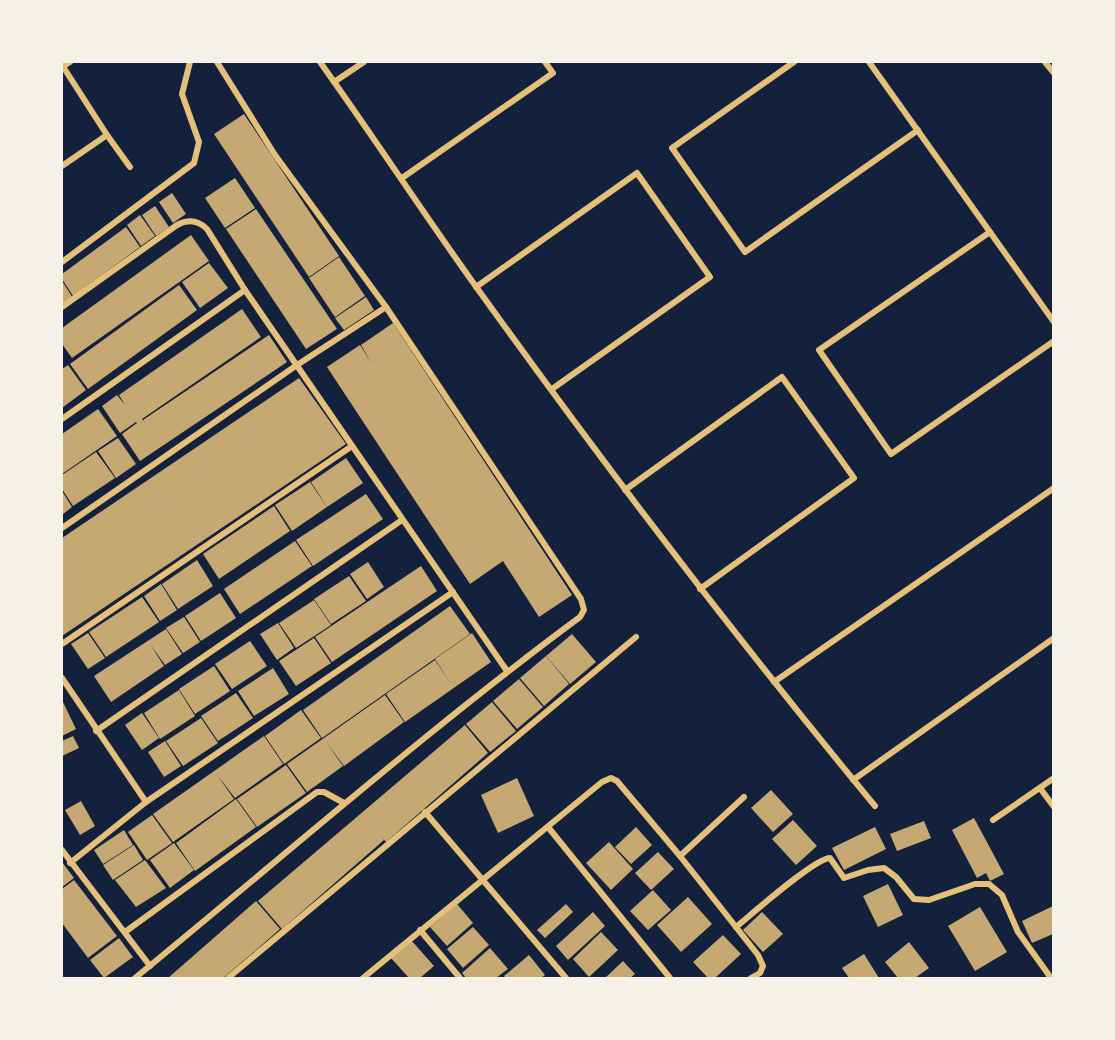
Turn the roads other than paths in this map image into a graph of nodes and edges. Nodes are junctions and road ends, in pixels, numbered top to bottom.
1 (70, 62) edge
2 (190, 62) edge
3 (217, 62) edge
4 (320, 62) edge
5 (364, 62) edge
6 (545, 62) edge
7 (794, 62) edge
8 (869, 62) edge
9 (1046, 62) edge
10 (62, 66) edge
11 (1053, 73) edge
12 (334, 82) junction
13 (918, 130) junction
14 (107, 135) junction
15 (62, 166) edge
16 (130, 167) dead end
17 (402, 178) junction
18 (990, 232) junction
19 (62, 262) edge
20 (476, 287) junction
21 (245, 290) junction
22 (62, 308) edge
23 (386, 308) junction
24 (1053, 322) edge
25 (1053, 340) edge
26 (297, 365) junction
27 (552, 389) junction
28 (62, 419) edge
29 (352, 446) junction
30 (1053, 488) edge
31 (625, 490) junction
32 (402, 520) junction
33 (62, 528) edge
34 (700, 589) junction
35 (453, 592) junction
36 (636, 637) dead end
37 (1053, 638) edge
38 (62, 644) edge
39 (507, 671) junction
40 (62, 678) edge
41 (774, 682) junction
42 (96, 730) junction
43 (1053, 778) edge
44 (853, 780) junction
45 (1040, 788) junction
46 (744, 796) dead end
47 (146, 802) junction
48 (344, 803) junction
49 (875, 806) dead end
50 (1053, 807) edge
51 (426, 812) junction
52 (993, 820) dead end
53 (548, 827) junction
54 (62, 850) edge
55 (680, 856) junction
56 (70, 863) junction
57 (483, 880) junction
58 (736, 927) junction
59 (420, 930) junction
60 (125, 932) junction
61 (150, 966) junction
62 (135, 978) edge
63 (228, 978) edge
64 (363, 978) edge
65 (460, 978) edge
66 (566, 978) edge
67 (670, 978) edge
68 (751, 978) edge
69 (1051, 978) edge

1 - 10 street
2 - 19 street
3 - 23 street
4 - 12 street
5 - 12 street
6 - 17 street
7 - 13 street
8 - 13 street
9 - 11 street
10 - 14 street
12 - 17 street
13 - 18 street
14 - 15 street
14 - 16 street
17 - 20 street
18 - 24 street
18 - 25 street
20 - 27 street
20 - 27 street
21 - 22 street
21 - 26 street
21 - 28 street
23 - 26 street
23 - 39 street
26 - 29 street
26 - 33 street
27 - 31 street
29 - 32 street
29 - 38 street
30 - 41 street
31 - 34 street
31 - 34 street
32 - 35 street
32 - 42 street
34 - 41 street
35 - 39 street
35 - 47 street
36 - 51 street
37 - 44 street
39 - 48 street
40 - 42 street
41 - 44 street
42 - 47 street
43 - 45 street
44 - 49 street
45 - 50 street
45 - 52 street
46 - 55 street
47 - 56 street
48 - 60 street
48 - 61 street
51 - 57 street
51 - 63 street
53 - 55 street
53 - 57 street
53 - 67 street
54 - 56 street
55 - 58 street
56 - 60 street
57 - 59 street
57 - 66 street
58 - 68 street
58 - 69 street
59 - 64 street
59 - 65 street
60 - 61 street
61 - 62 street

